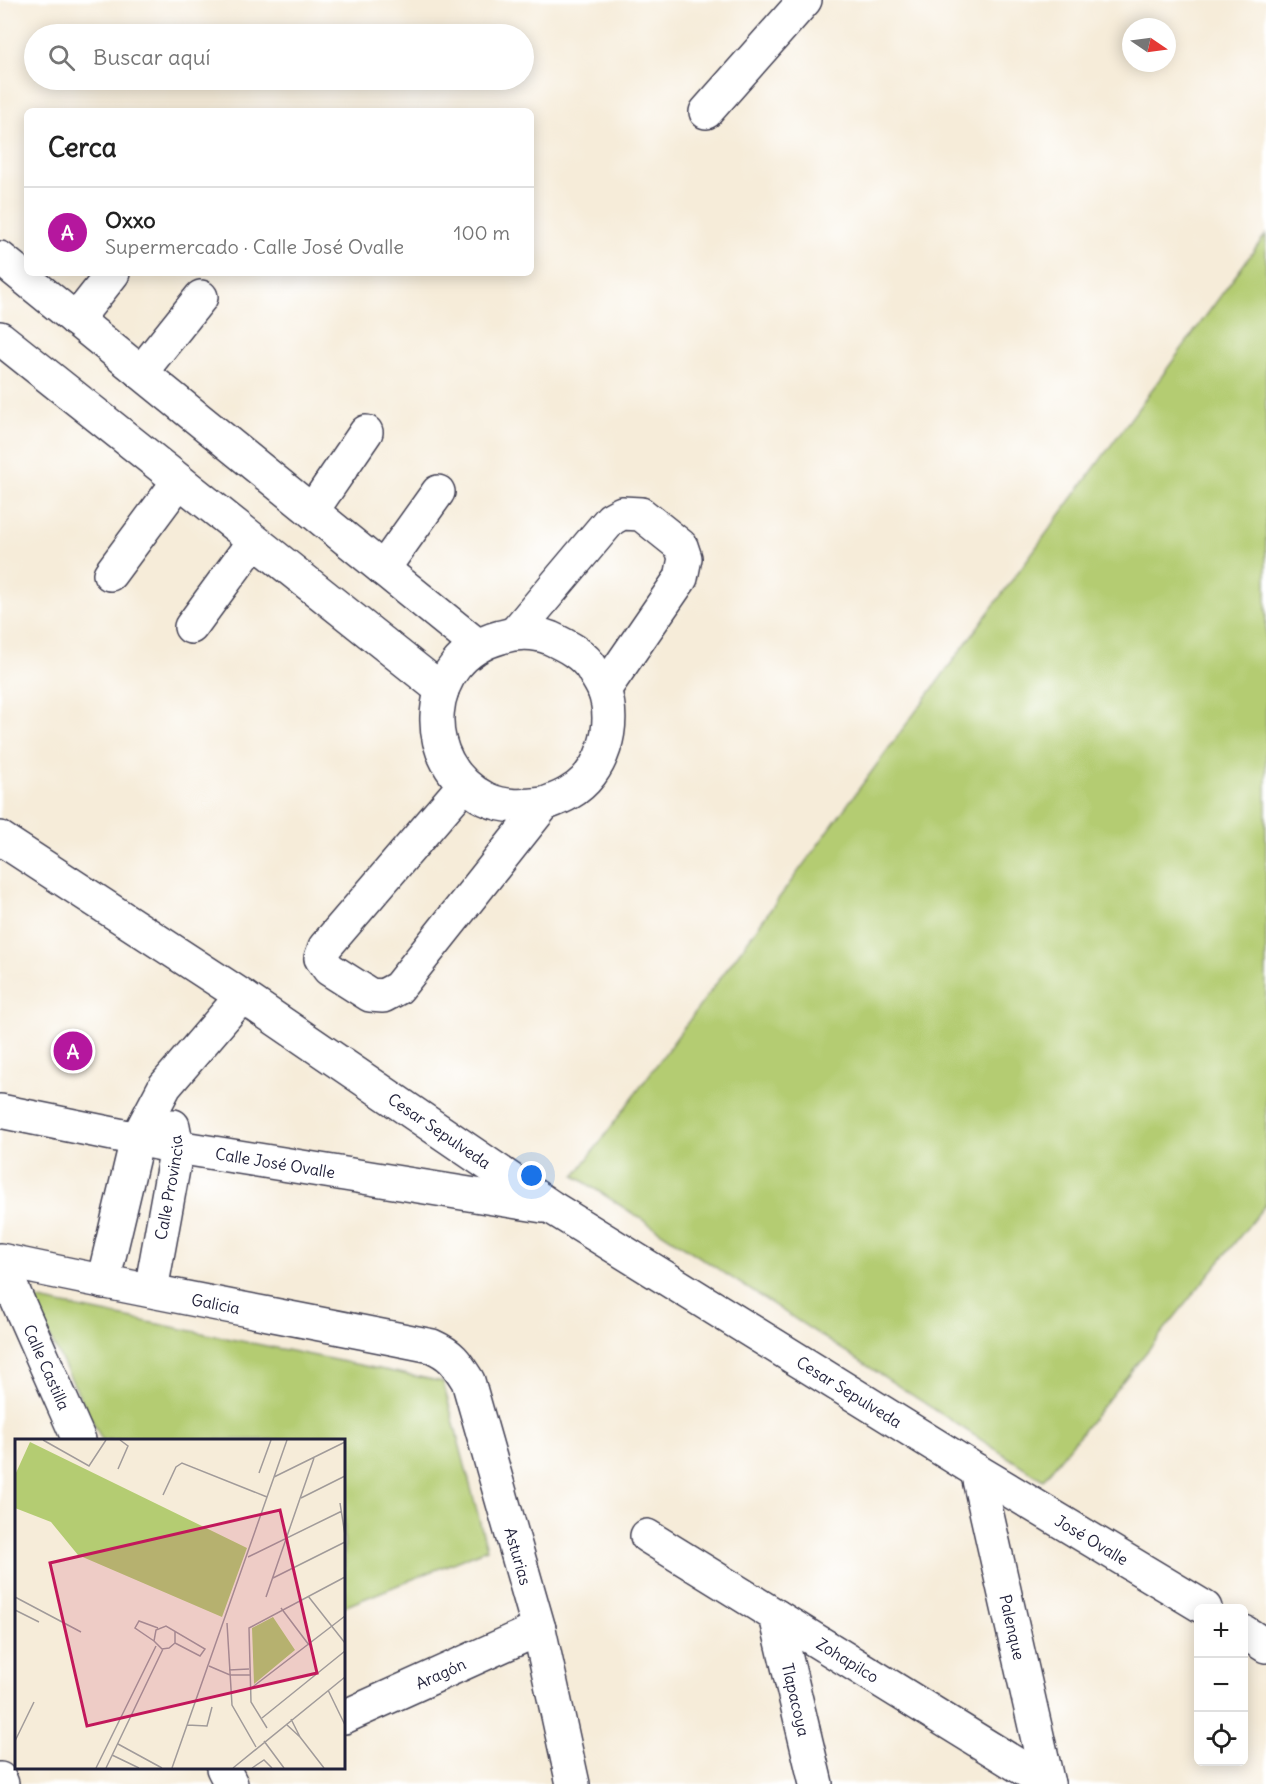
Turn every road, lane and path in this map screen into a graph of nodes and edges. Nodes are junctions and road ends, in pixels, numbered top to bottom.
1 (805, 0) edge
2 (706, 112) dead end
3 (0, 258) edge
4 (111, 276) edge
5 (201, 297) dead end
6 (76, 320) junction
7 (5, 354) edge
8 (141, 372) junction
9 (366, 432) dead end
10 (179, 481) junction
11 (438, 492) dead end
12 (312, 511) junction
13 (254, 541) junction
14 (383, 569) junction
15 (110, 574) dead end
16 (191, 627) dead end
17 (515, 633) junction
18 (478, 646) junction
19 (442, 690) junction
20 (604, 690) junction
21 (464, 785) junction
22 (544, 804) junction
23 (0, 838) edge
24 (242, 996) junction
25 (165, 1086) junction
26 (0, 1111) edge
27 (137, 1139) junction
28 (177, 1147) junction
29 (551, 1207) junction
30 (0, 1261) edge
31 (103, 1282) junction
32 (151, 1290) junction
33 (432, 1346) joint
34 (79, 1439) edge
35 (977, 1471) junction
36 (647, 1536) dead end
37 (1198, 1604) edge
38 (776, 1616) junction
39 (539, 1629) junction
40 (1248, 1635) edge
41 (1266, 1646) edge
42 (345, 1717) edge
43 (0, 1779) edge
44 (2, 1784) edge
45 (573, 1784) edge
46 (816, 1784) edge
47 (1048, 1784) edge

1 - 2 street
3 - 6 street
4 - 6 street
5 - 8 street
6 - 8 street
7 - 10 street
8 - 12 street
9 - 12 street
10 - 13 street
10 - 15 street
11 - 14 street
12 - 14 street
13 - 16 street
13 - 19 street
14 - 18 street
17 - 18 street
17 - 20 street
17 - 20 street
18 - 19 street
19 - 21 street
20 - 22 street
21 - 22 street
21 - 22 street
23 - 24 street, Cesar Sepulveda
24 - 25 street, Calle Provincia
24 - 29 street, Cesar Sepulveda
25 - 27 street, Calle Provincia
25 - 28 street, Calle Provincia
26 - 27 street, Calle José Ovalle
27 - 28 street, Calle José Ovalle
27 - 31 street, Calle Provincia
28 - 29 street, Calle José Ovalle
28 - 32 street, Calle Provincia
29 - 35 street, Cesar Sepulveda
30 - 31 street, Galicia
30 - 34 street, Calle Castilla
31 - 32 street, Galicia
32 - 33 street, Galicia
33 - 39 street, Asturias
35 - 37 street, José Ovalle
35 - 47 street, Palenque
36 - 38 street, Zohapilco
38 - 46 street, Tlapacoya
38 - 47 street, Zohapilco
39 - 42 street, Aragón
39 - 45 street, Asturias
40 - 41 street
43 - 44 street

